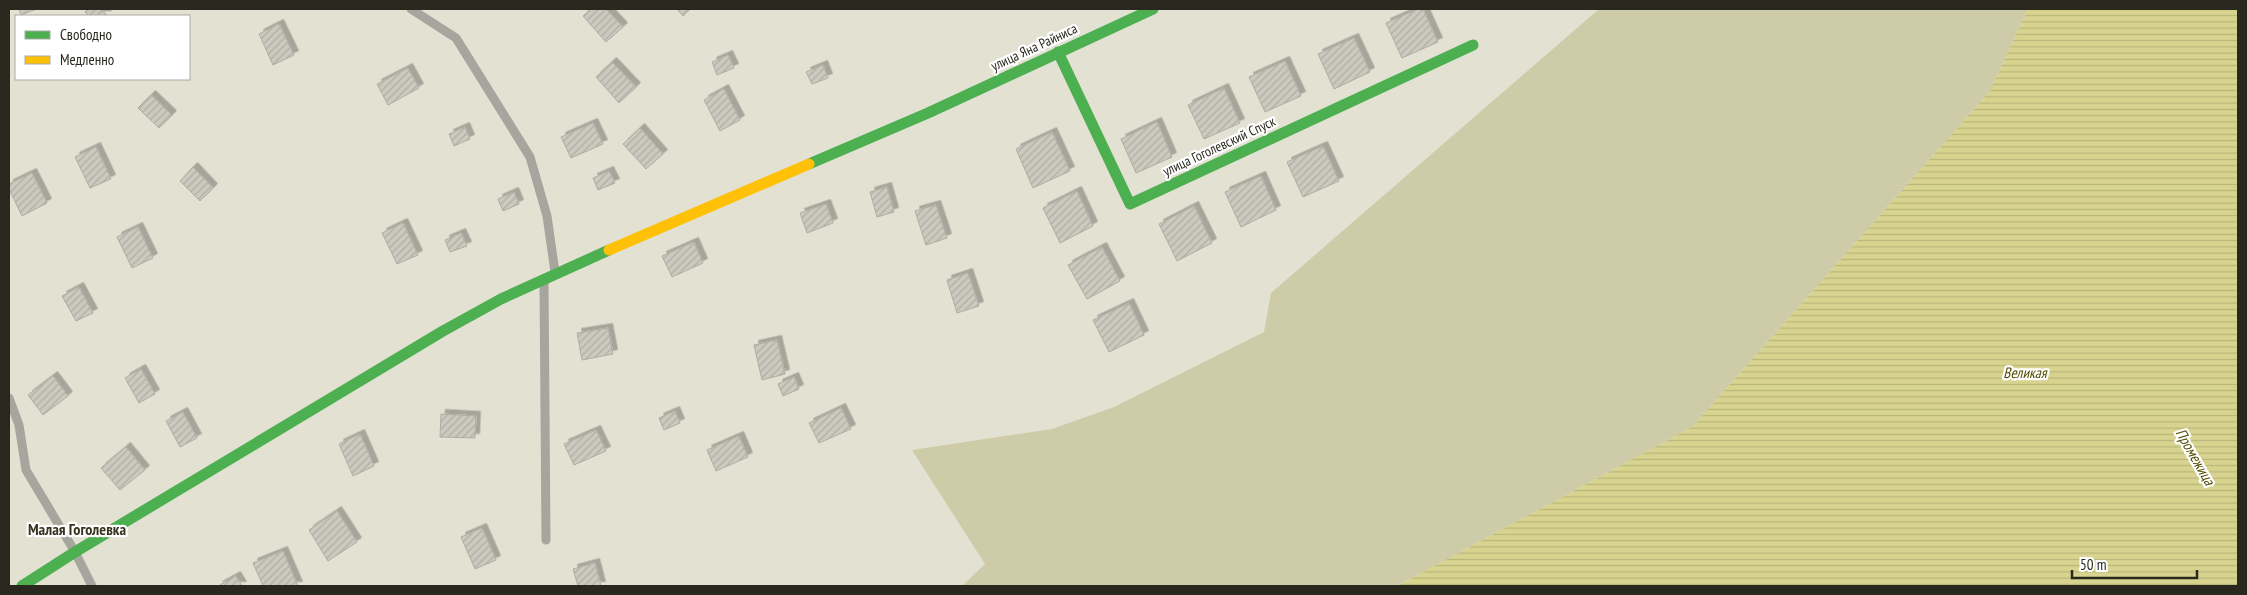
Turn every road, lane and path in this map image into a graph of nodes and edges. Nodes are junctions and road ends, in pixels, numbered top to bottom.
1 (411, 9) edge
2 (1153, 9) edge
3 (1473, 45) dead end
4 (1058, 52) junction
5 (555, 273) junction
6 (544, 278) junction
7 (9, 398) edge
8 (546, 540) dead end
9 (75, 552) junction
10 (22, 586) edge
11 (92, 586) edge

1 - 5 lane
2 - 4 street, улица Яна Райниса
3 - 4 street, улица Гоголевский Спуск
4 - 5 street, улица Яна Райниса
5 - 6 street, улица Яна Райниса
6 - 8 lane
6 - 9 street, улица Яна Райниса
7 - 9 lane
9 - 10 street, улица Яна Райниса
9 - 11 lane

